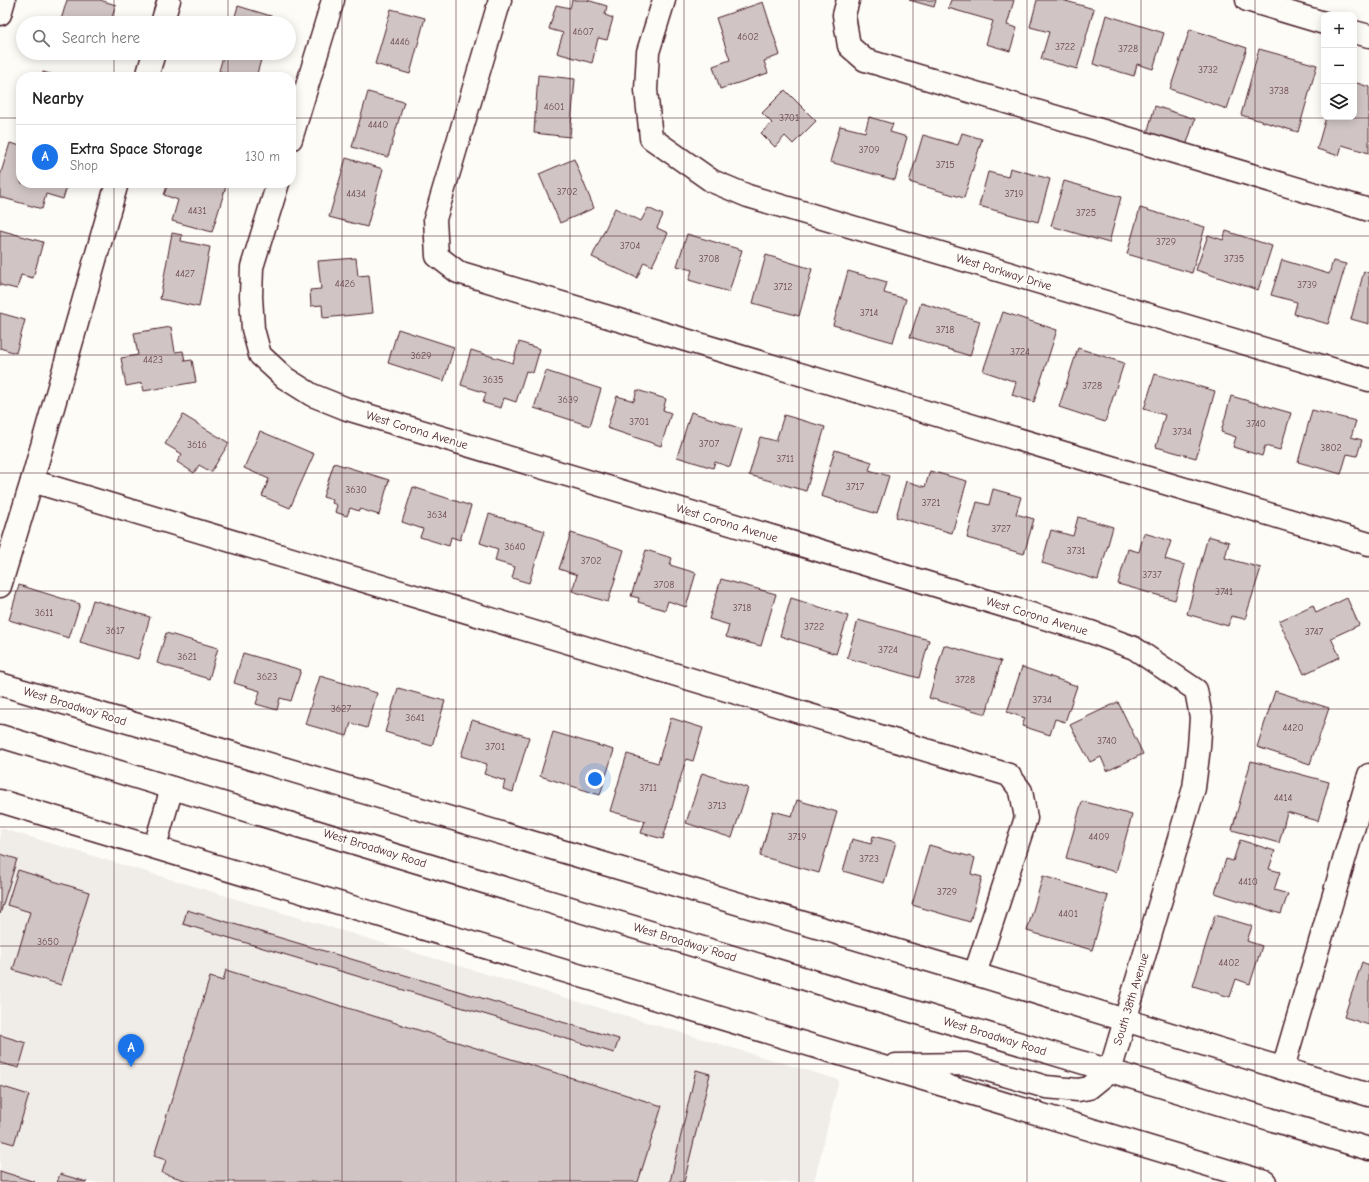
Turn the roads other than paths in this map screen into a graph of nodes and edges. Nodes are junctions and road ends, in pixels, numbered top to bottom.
1 (4, 0) edge
2 (169, 0) edge
3 (333, 0) edge
4 (500, 0) edge
5 (664, 0) edge
6 (848, 0) edge
7 (1247, 0) edge
8 (0, 14) edge
9 (164, 16) edge
10 (1321, 22) edge
11 (1357, 33) edge
12 (1369, 36) edge
13 (152, 60) edge
14 (148, 72) edge
15 (296, 122) edge
16 (116, 188) edge
17 (276, 188) edge
18 (1369, 210) edge
19 (1369, 380) edge
20 (32, 481) junction
21 (1369, 544) edge
22 (0, 586) edge
23 (0, 684) edge
24 (1196, 690) joint
25 (0, 736) edge
26 (1369, 776) edge
27 (172, 788) junction
28 (0, 801) edge
29 (155, 846) junction
30 (975, 974) junction
31 (1125, 1020) junction
32 (875, 1066) junction
33 (1282, 1068) junction
34 (1110, 1071) junction
35 (1369, 1095) edge
36 (1369, 1149) edge
37 (1265, 1182) edge

1 - 8 street
2 - 9 street
3 - 15 street
4 - 21 street
5 - 19 street, West Parkway Drive
6 - 18 street
7 - 10 street
11 - 12 street
13 - 14 street
16 - 20 street
17 - 24 street, West Corona Avenue
20 - 22 street
20 - 30 street
23 - 30 street, West Broadway Road
24 - 31 street, South 38th Avenue
25 - 27 street, West Broadway Road
26 - 33 street
27 - 29 street
27 - 34 street, West Broadway Road
28 - 29 street
29 - 32 street
30 - 31 street, West Broadway Road
31 - 33 street, West Broadway Road
31 - 34 street, South 38th Avenue
32 - 34 street
32 - 37 street
33 - 35 street, West Broadway Road
34 - 36 street, West Broadway Road

